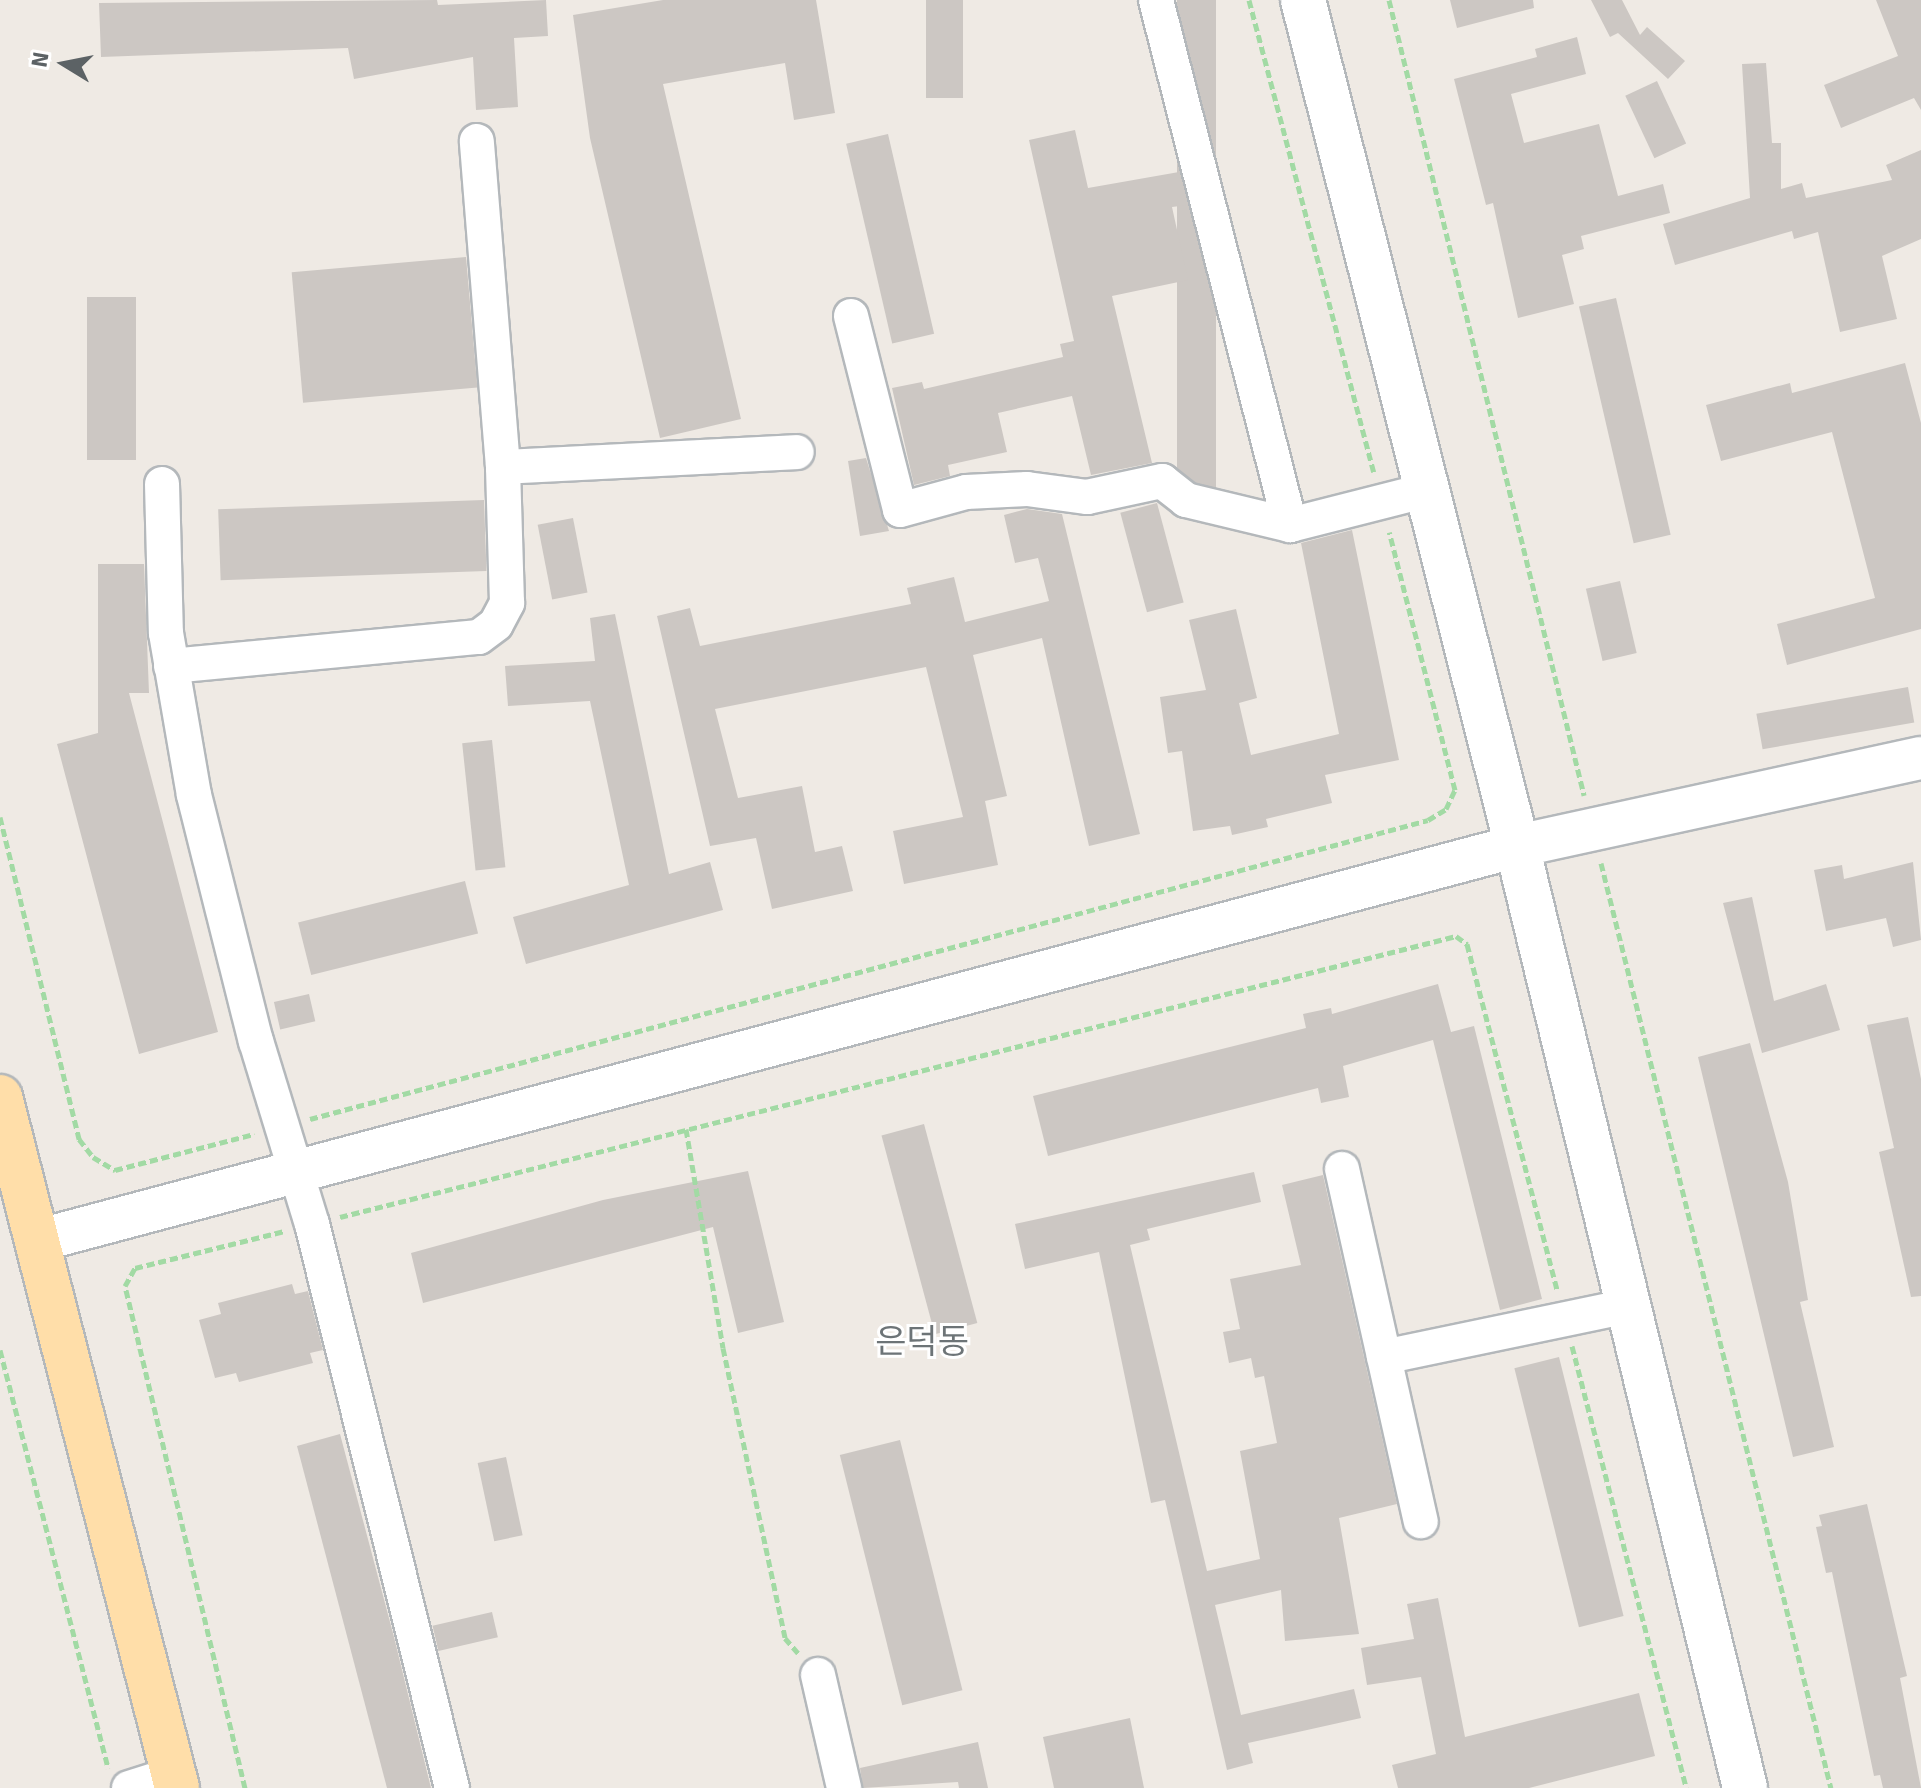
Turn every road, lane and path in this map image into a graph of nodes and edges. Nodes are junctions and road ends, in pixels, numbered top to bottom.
1 (1156, 0) edge
2 (1249, 0) edge
3 (1303, 0) edge
4 (1389, 0) edge
5 (477, 141) dead end
6 (851, 316) dead end
7 (797, 452) dead end
8 (503, 467) junction
9 (162, 484) dead end
10 (1427, 490) junction
11 (1383, 506) junction
12 (1290, 525) junction
13 (171, 666) junction
14 (1921, 758) edge
15 (0, 817) edge
16 (1592, 829) junction
17 (1517, 846) junction
18 (0, 1097) edge
19 (282, 1126) junction
20 (686, 1129) junction
21 (1342, 1169) dead end
22 (297, 1171) junction
23 (312, 1224) junction
24 (36, 1241) junction
25 (1628, 1306) junction
26 (1565, 1319) junction
27 (0, 1350) edge
28 (1384, 1357) junction
29 (1421, 1521) dead end
30 (818, 1675) joint
31 (119, 1780) edge
32 (175, 1781) edge
33 (245, 1788) edge
34 (452, 1788) edge
35 (844, 1788) edge
36 (1686, 1788) edge
37 (1745, 1788) edge
38 (1831, 1788) edge

1 - 12 street
2 - 11 path
3 - 10 main road
4 - 16 path
5 - 8 street
6 - 12 street
7 - 8 street
8 - 13 street
9 - 13 street
10 - 11 street
10 - 17 main road
11 - 12 street
11 - 19 path
13 - 19 street
14 - 16 street
15 - 19 path
16 - 17 street
16 - 38 path
17 - 22 street
17 - 25 main road
18 - 24 main road
19 - 22 street
20 - 23 path
20 - 26 path
20 - 30 path
21 - 28 street
22 - 23 street
22 - 24 street
23 - 33 path
23 - 34 street
24 - 32 main road
25 - 26 street
25 - 37 main road
26 - 28 street
26 - 36 path
27 - 31 path
28 - 29 street
30 - 35 street
31 - 32 street

